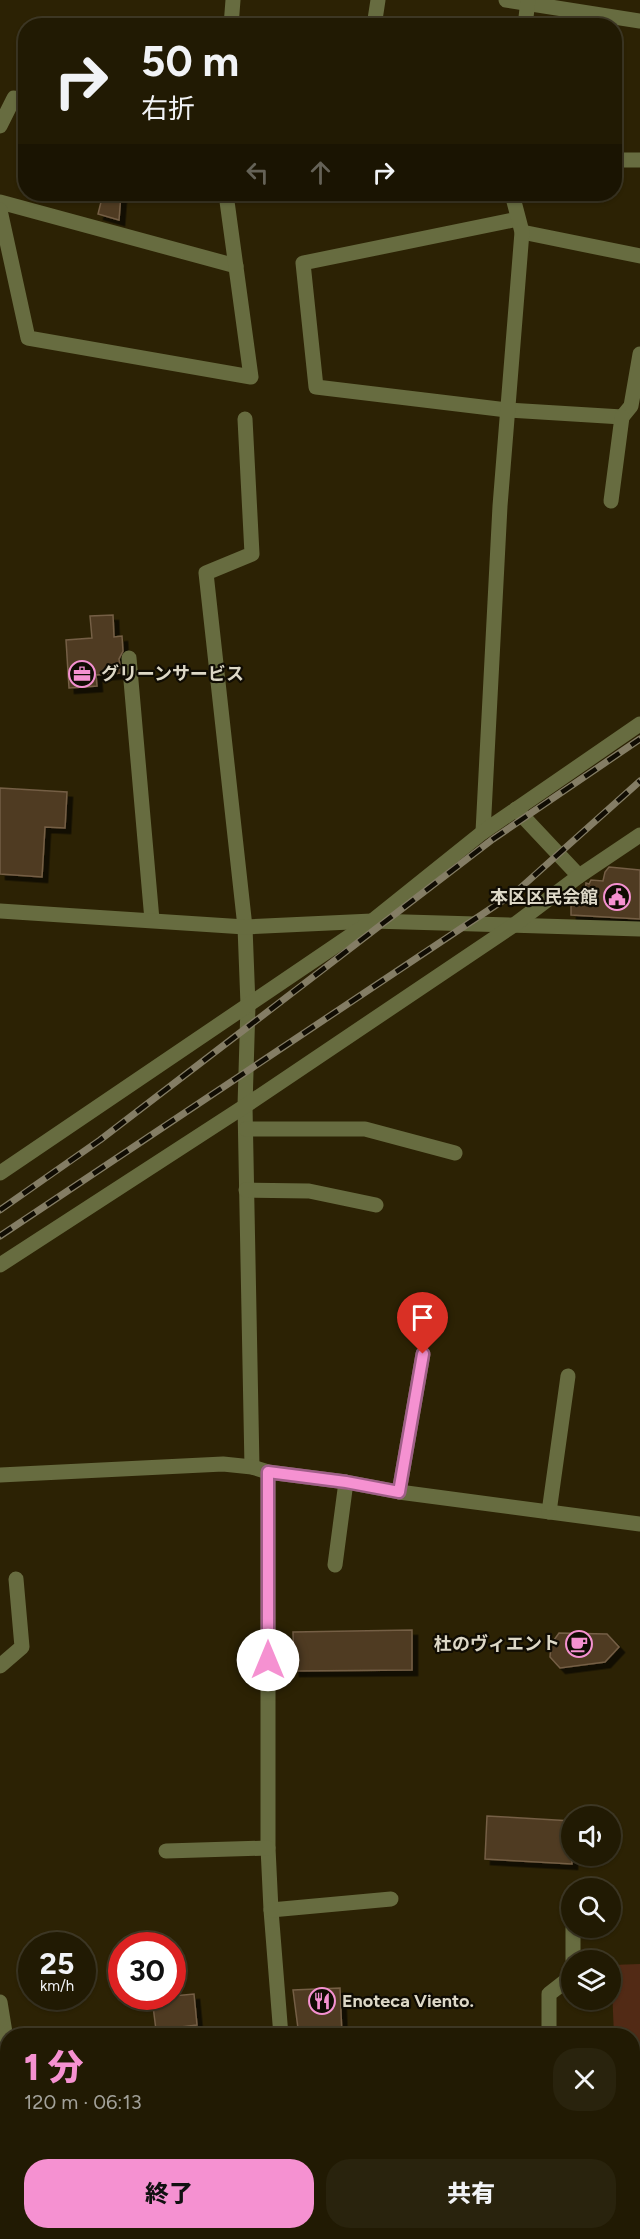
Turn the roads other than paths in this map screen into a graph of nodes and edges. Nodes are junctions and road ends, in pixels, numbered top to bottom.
1 (233, 0) edge
2 (378, 0) edge
3 (506, 0) edge
4 (528, 2) edge
5 (597, 7) edge
6 (232, 18) edge
7 (375, 18) edge
8 (526, 18) edge
9 (640, 21) edge
10 (18, 99) edge
11 (0, 126) edge
12 (622, 160) edge
13 (640, 160) edge
14 (227, 201) edge
15 (514, 201) edge
16 (0, 202) edge
17 (0, 210) edge
18 (520, 226) junction
19 (640, 256) edge
20 (236, 266) junction
21 (640, 354) edge
22 (507, 410) junction
23 (622, 417) junction
24 (245, 419) dead end
25 (611, 501) dead end
26 (129, 658) dead end
27 (640, 724) edge
28 (516, 809) junction
29 (483, 832) junction
30 (640, 835) edge
31 (579, 876) junction
32 (0, 910) edge
33 (152, 920) junction
34 (372, 921) junction
35 (514, 925) junction
36 (245, 927) junction
37 (640, 929) edge
38 (248, 1005) junction
39 (245, 1106) junction
40 (246, 1129) junction
41 (455, 1153) dead end
42 (0, 1173) edge
43 (246, 1190) junction
44 (376, 1206) dead end
45 (0, 1265) edge
46 (423, 1354) dead end
47 (568, 1376) dead end
48 (252, 1467) junction
49 (268, 1472) junction
50 (0, 1475) edge
51 (346, 1482) junction
52 (399, 1492) junction
53 (549, 1512) junction
54 (640, 1524) edge
55 (335, 1564) dead end
56 (16, 1578) dead end
57 (0, 1666) edge
58 (268, 1848) junction
59 (166, 1851) dead end
60 (391, 1899) dead end
61 (271, 1910) junction
62 (561, 1985) edge
63 (0, 2002) edge
64 (4, 2028) edge
65 (280, 2028) edge
66 (549, 2028) edge

1 - 6 street
2 - 7 street
3 - 4 street
4 - 5 street
4 - 8 street
5 - 9 street
10 - 11 street
12 - 13 street
14 - 20 street
15 - 18 street
16 - 20 street
17 - 20 street
18 - 19 street
18 - 22 street
18 - 22 street
21 - 23 street
22 - 23 street
22 - 29 street
23 - 25 street
24 - 36 street
26 - 33 street
27 - 28 street
28 - 29 street
28 - 31 street
29 - 34 street
30 - 31 street
31 - 35 street
32 - 33 street
33 - 36 street
34 - 35 street
34 - 36 street
34 - 38 street
35 - 37 street
35 - 39 street
36 - 38 street
38 - 39 street
38 - 42 street
39 - 40 street
39 - 45 street
40 - 41 street
40 - 43 street
43 - 44 street
43 - 48 street
46 - 52 street
47 - 53 street
48 - 49 street
48 - 50 street
49 - 51 street
49 - 58 street
51 - 52 street
51 - 55 street
52 - 53 street
53 - 54 street
56 - 57 street
58 - 59 street
58 - 61 street
60 - 61 street
61 - 65 street
62 - 66 street
63 - 64 street

